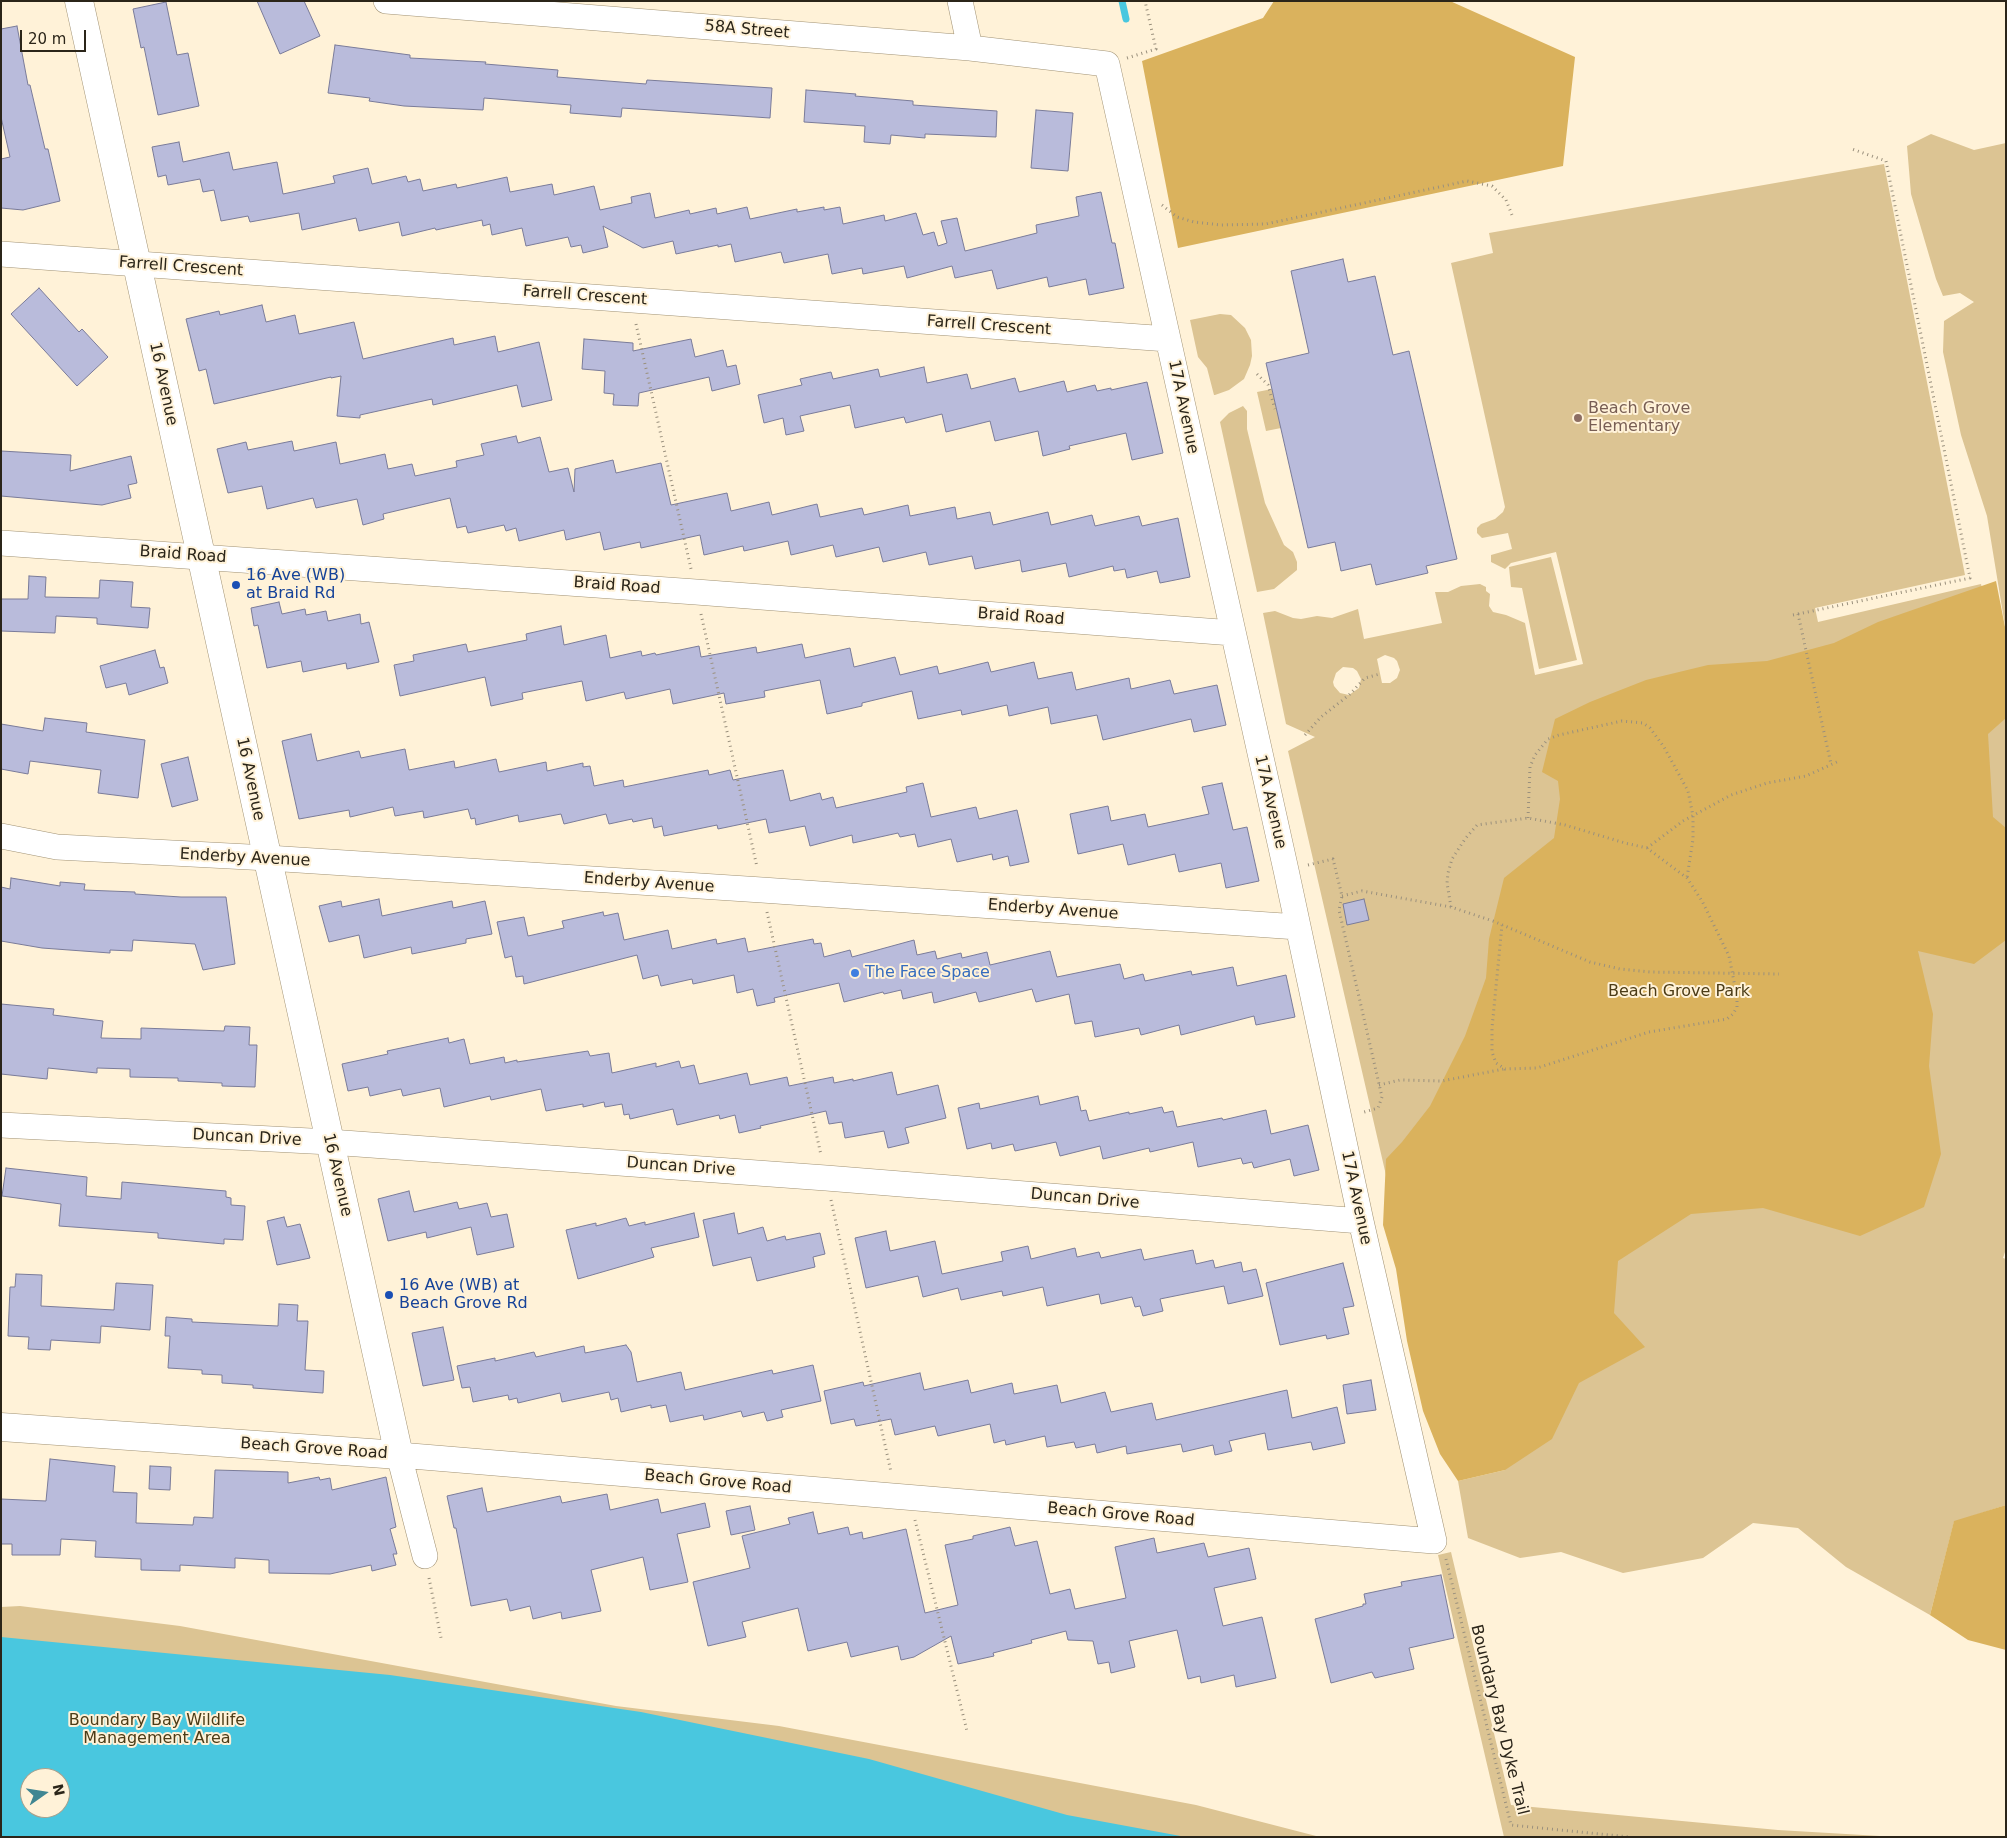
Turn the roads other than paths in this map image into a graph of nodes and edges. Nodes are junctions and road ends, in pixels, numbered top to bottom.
1 (78, 1) edge
2 (386, 1) edge
3 (960, 1) edge
4 (970, 48) junction
5 (1107, 64) joint
6 (1, 254) edge
7 (136, 263) junction
8 (1168, 339) junction
9 (1, 543) edge
10 (201, 556) junction
11 (1233, 633) junction
12 (1, 836) edge
13 (268, 858) junction
14 (1298, 927) junction
15 (1, 1125) edge
16 (330, 1142) junction
17 (1361, 1221) junction
18 (1, 1427) edge
19 (399, 1455) junction
20 (1434, 1541) joint
21 (425, 1556) road end

1 - 7 street, 16 Avenue
2 - 4 street, 58A Street
3 - 4 street
4 - 5 street, 58A Street
5 - 8 street, 17A Avenue
6 - 7 street, Farrell Crescent
7 - 8 street, Farrell Crescent
7 - 10 street, 16 Avenue
8 - 11 street, 17A Avenue
9 - 10 street, Braid Road
10 - 11 street, Braid Road
10 - 13 street, 16 Avenue
11 - 14 street, 17A Avenue
12 - 13 street, Enderby Avenue
13 - 14 street, Enderby Avenue
13 - 16 street, 16 Avenue
14 - 17 street, 17A Avenue
15 - 16 street, Duncan Drive
16 - 17 street, Duncan Drive
16 - 19 street, 16 Avenue
17 - 20 street, 17A Avenue
18 - 19 street, Beach Grove Road
19 - 20 street, Beach Grove Road
19 - 21 street, 16 Avenue

